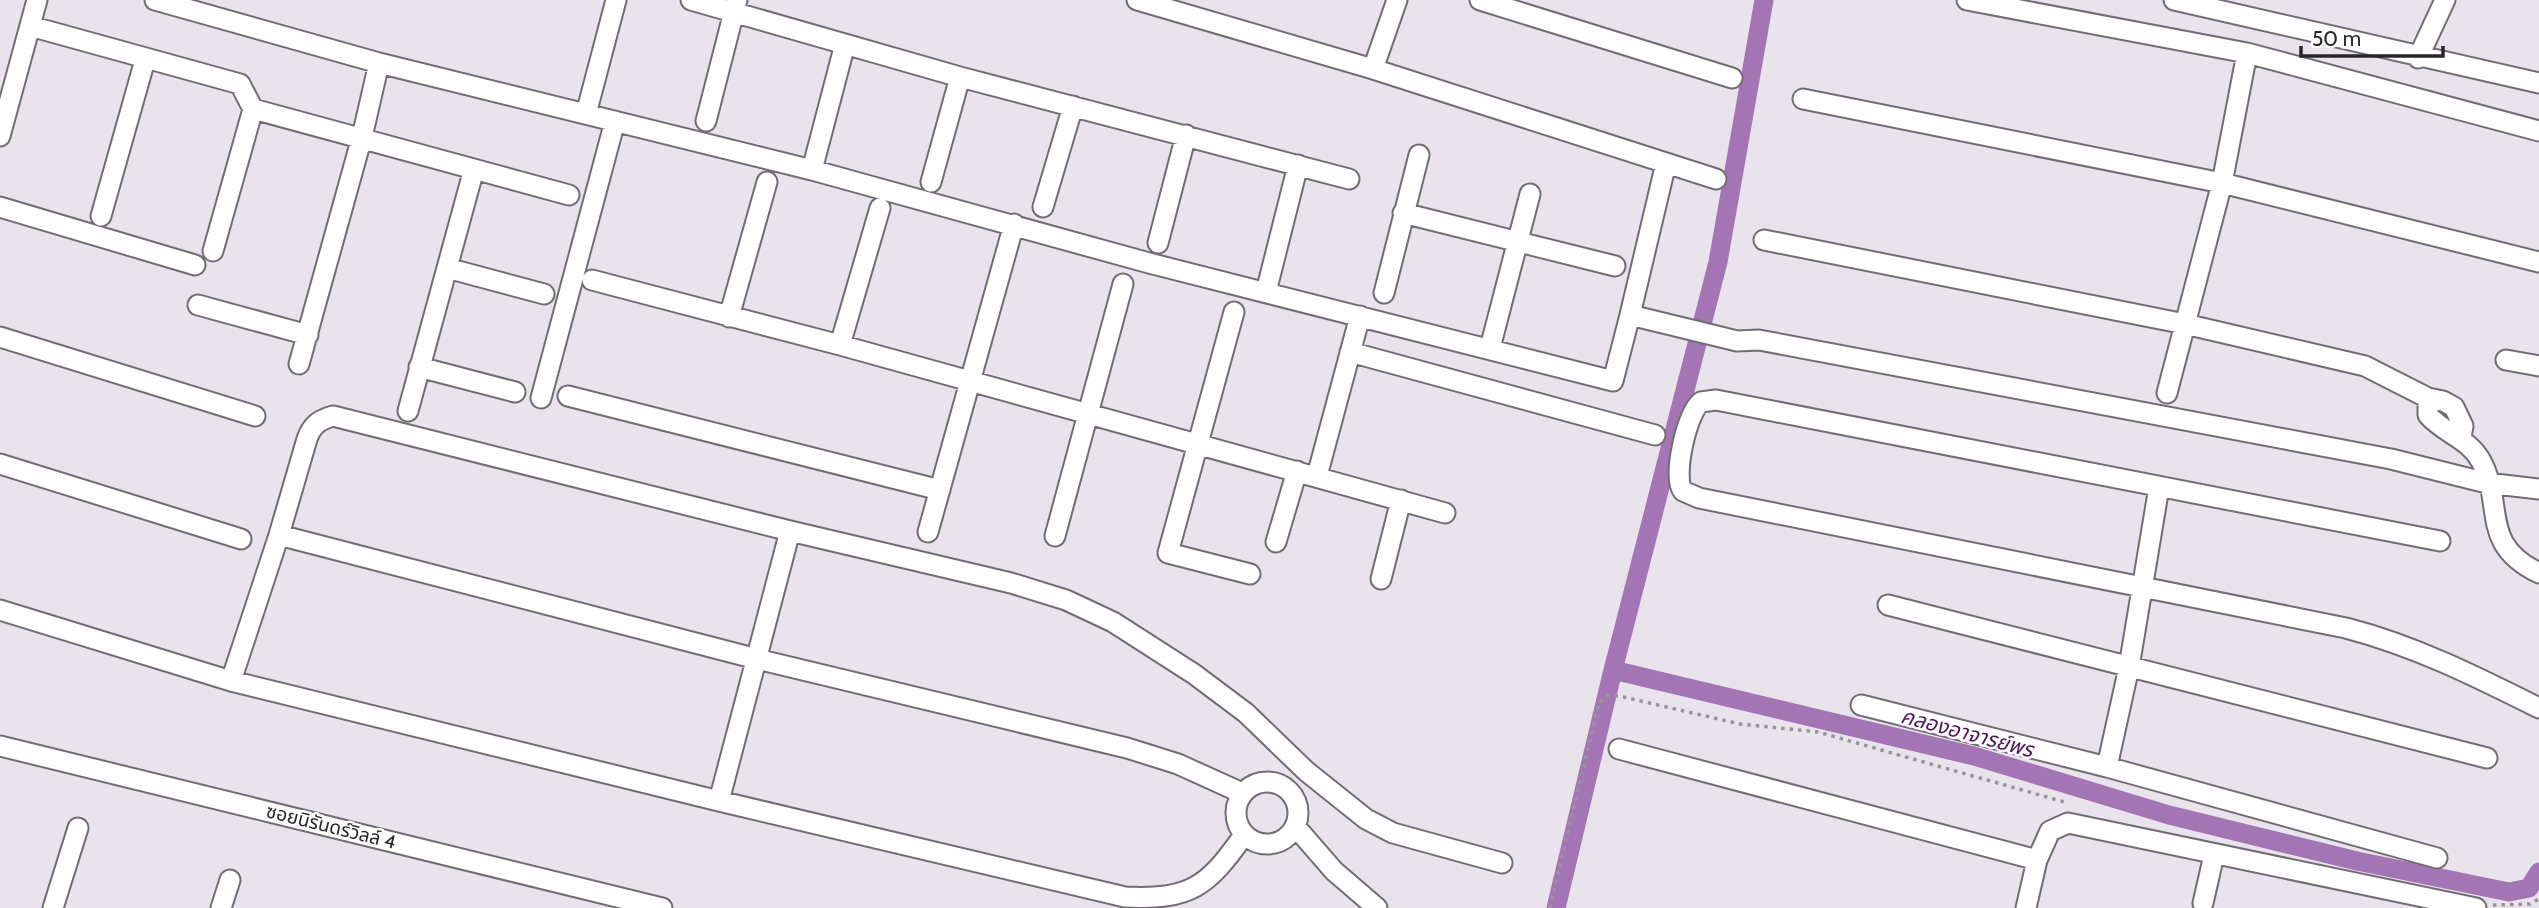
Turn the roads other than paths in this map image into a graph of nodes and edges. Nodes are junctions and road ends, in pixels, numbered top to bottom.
1 (37, 0) edge
2 (157, 0) edge
3 (616, 0) edge
4 (691, 0) edge
5 (1137, 0) edge
6 (1397, 0) edge
7 (1480, 0) edge
8 (1967, 0) edge
9 (2174, 0) edge
10 (2445, 0) edge
11 (735, 7) edge
12 (30, 26) junction
13 (845, 44) junction
14 (2247, 53) junction
15 (2418, 58) junction
16 (145, 60) junction
17 (379, 63) junction
18 (1373, 69) junction
19 (960, 76) junction
20 (1732, 78) dead end
21 (2539, 83) edge
22 (1803, 99) dead end
23 (1073, 106) junction
24 (253, 109) junction
25 (586, 114) junction
26 (614, 121) junction
27 (706, 121) dead end
28 (2539, 131) edge
29 (1186, 135) junction
30 (0, 136) edge
31 (362, 137) junction
32 (1419, 155) dead end
33 (1666, 163) junction
34 (1298, 165) junction
35 (474, 169) junction
36 (812, 170) junction
37 (1349, 179) dead end
38 (1716, 179) dead end
39 (766, 182) dead end
40 (931, 182) dead end
41 (2222, 183) junction
42 (1530, 194) dead end
43 (569, 195) dead end
44 (0, 207) edge
45 (1043, 207) dead end
46 (880, 208) dead end
47 (1403, 213) junction
48 (101, 216) dead end
49 (1014, 224) junction
50 (1518, 240) junction
51 (1764, 240) dead end
52 (1158, 243) dead end
53 (213, 251) dead end
54 (2539, 262) edge
55 (195, 265) dead end
56 (1615, 266) dead end
57 (446, 268) junction
58 (592, 280) dead end
59 (1123, 284) dead end
60 (1266, 292) junction
61 (1384, 293) dead end
62 (544, 294) dead end
63 (198, 305) dead end
64 (1234, 312) dead end
65 (1630, 315) junction
66 (1360, 316) junction
67 (729, 317) junction
68 (2185, 324) junction
69 (308, 335) junction
70 (0, 337) edge
71 (840, 345) junction
72 (1490, 348) junction
73 (1350, 352) junction
74 (2507, 360) dead end
75 (299, 365) dead end
76 (2539, 366) edge
77 (419, 367) junction
78 (971, 382) junction
79 (514, 392) dead end
80 (2167, 393) dead end
81 (568, 396) dead end
82 (541, 398) dead end
83 (408, 411) dead end
84 (1087, 413) junction
85 (255, 416) dead end
86 (1655, 435) dead end
87 (1196, 443) junction
88 (0, 464) edge
89 (1297, 471) junction
90 (1317, 477) junction
91 (2487, 483) junction
92 (2159, 486) junction
93 (2539, 489) edge
94 (940, 490) junction
95 (1401, 500) junction
96 (1445, 513) dead end
97 (790, 531) junction
98 (928, 533) dead end
99 (279, 535) junction
100 (1055, 536) dead end
101 (241, 539) dead end
102 (2440, 541) dead end
103 (1276, 542) dead end
104 (2539, 572) edge
105 (1250, 574) dead end
106 (1381, 579) dead end
107 (2141, 589) junction
108 (1888, 605) dead end
109 (0, 610) edge
110 (757, 659) junction
111 (2129, 667) junction
112 (231, 681) junction
113 (1861, 705) dead end
114 (2539, 708) edge
115 (0, 746) edge
116 (1619, 749) dead end
117 (2487, 758) dead end
118 (2107, 767) junction
119 (1307, 771) junction
120 (1284, 787) junction
121 (1242, 793) junction
122 (719, 801) junction
123 (78, 828) dead end
124 (1293, 830) junction
125 (1244, 835) junction
126 (2214, 855) junction
127 (2437, 858) dead end
128 (2037, 860) junction
129 (1502, 863) dead end
130 (230, 880) dead end
131 (1185, 900) edge
132 (2203, 904) dead end
133 (52, 908) edge
134 (221, 908) edge
135 (662, 908) edge
136 (1377, 908) edge
137 (2026, 908) edge
138 (2476, 908) edge

1 - 12 street
2 - 17 street
3 - 25 street
4 - 11 street
5 - 18 street
6 - 18 street
7 - 20 street
8 - 14 street
9 - 15 street
10 - 15 street
11 - 13 street
11 - 27 street
12 - 16 street
12 - 30 street
13 - 19 street
13 - 36 street
14 - 28 street
14 - 41 street
15 - 21 street
16 - 24 street
16 - 48 street
17 - 25 street
17 - 31 street
18 - 33 street
19 - 23 street
19 - 40 street
22 - 41 street
23 - 29 street
23 - 45 street
24 - 31 street
24 - 53 street
25 - 26 street
26 - 36 street
26 - 82 street
29 - 34 street
29 - 52 street
31 - 35 street
31 - 69 street
32 - 47 street
33 - 38 street
33 - 65 street
34 - 37 street
34 - 60 street
35 - 43 street
35 - 57 street
36 - 49 street
39 - 67 street
41 - 54 street
41 - 68 street
42 - 50 street
44 - 55 street
46 - 71 street
47 - 50 street
47 - 61 street
49 - 60 street
49 - 78 street
50 - 56 street
50 - 72 street
51 - 68 street
57 - 62 street
57 - 77 street
58 - 67 street
59 - 84 street
60 - 66 street
63 - 69 street
64 - 87 street
65 - 72 street
65 - 91 street
66 - 72 street
66 - 73 street
67 - 71 street
68 - 80 street
68 - 91 street
69 - 75 street
70 - 85 street
71 - 78 street
73 - 86 street
73 - 90 street
74 - 76 street
77 - 79 street
77 - 83 street
78 - 84 street
78 - 94 street
81 - 94 street
84 - 87 street
84 - 100 street
87 - 89 street
87 - 105 street
88 - 101 street
89 - 90 street
89 - 103 street
90 - 95 street
91 - 93 street
91 - 104 street
92 - 102 street
92 - 107 street
92 - 107 street
94 - 98 street
95 - 96 street
95 - 106 street
97 - 99 street
97 - 110 street
97 - 119 street
99 - 110 street
99 - 112 street
107 - 111 street
107 - 114 street
108 - 111 street
109 - 112 street
110 - 121 street
110 - 122 street
111 - 117 street
111 - 118 street
112 - 122 street
113 - 118 street
115 - 135 street, ซอยนิรันดร์วิลล์ 4
116 - 128 street
118 - 127 street
119 - 120 street
119 - 129 street
120 - 121 street
120 - 124 street
121 - 125 street
122 - 131 street
123 - 133 street
124 - 125 street
124 - 136 street
125 - 131 street
126 - 128 street
126 - 132 street
126 - 138 street
128 - 137 street
130 - 134 street

